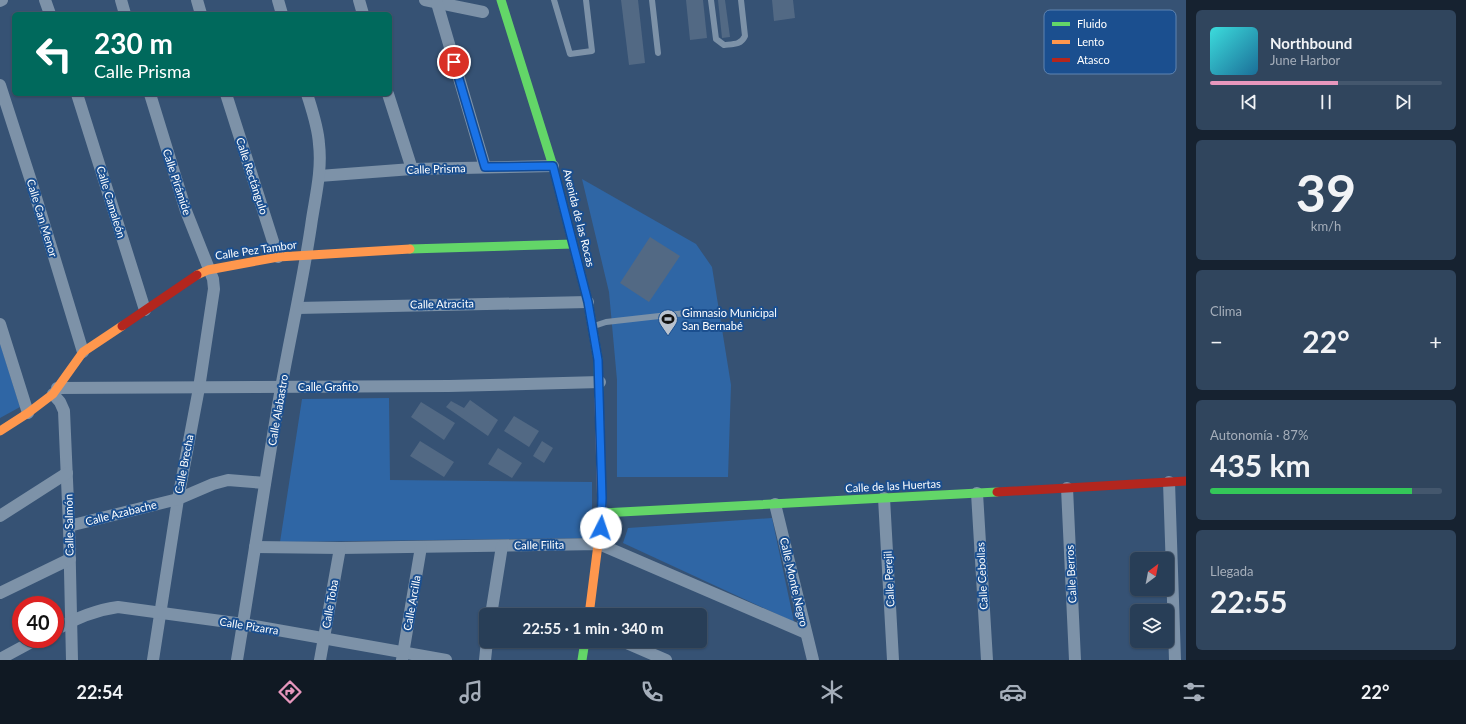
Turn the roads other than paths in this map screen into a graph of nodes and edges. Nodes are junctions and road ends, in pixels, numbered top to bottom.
1 (45, 0) edge
2 (121, 0) edge
3 (197, 0) edge
4 (278, 0) edge
5 (358, 0) edge
6 (501, 0) edge
7 (554, 0) edge
8 (586, 0) edge
9 (652, 0) edge
10 (711, 0) edge
11 (741, 0) edge
12 (431, 1) edge
13 (49, 12) edge
14 (124, 12) edge
15 (200, 12) edge
16 (281, 12) edge
17 (362, 12) edge
18 (483, 12) dead end
19 (658, 53) dead end
20 (0, 85) edge
21 (78, 96) edge
22 (151, 96) edge
23 (227, 96) edge
24 (308, 96) edge
25 (389, 96) edge
26 (553, 166) junction
27 (485, 167) junction
28 (412, 169) junction
29 (319, 176) junction
30 (573, 244) junction
31 (307, 255) junction
32 (278, 257) junction
33 (208, 270) junction
34 (588, 302) junction
35 (297, 308) junction
36 (145, 310) junction
37 (686, 313) dead end
38 (0, 324) edge
39 (592, 326) junction
40 (83, 352) junction
41 (600, 382) junction
42 (282, 387) junction
43 (198, 388) junction
44 (55, 391) junction
45 (28, 413) junction
46 (0, 431) edge
47 (67, 473) junction
48 (1186, 481) edge
49 (1169, 482) junction
50 (265, 483) junction
51 (1067, 488) junction
52 (978, 493) junction
53 (884, 498) junction
54 (178, 499) junction
55 (775, 504) junction
56 (602, 513) junction
57 (0, 516) edge
58 (69, 526) junction
59 (599, 544) junction
60 (502, 546) junction
61 (255, 547) junction
62 (421, 547) junction
63 (340, 548) junction
64 (70, 559) junction
65 (0, 593) edge
66 (492, 608) edge
67 (590, 608) edge
68 (161, 612) junction
69 (71, 621) junction
70 (243, 624) junction
71 (64, 625) edge
72 (806, 633) junction
73 (324, 639) junction
74 (20, 648) edge
75 (486, 648) edge
76 (584, 648) edge
77 (638, 648) edge
78 (403, 656) edge
79 (0, 659) edge
80 (72, 660) edge
81 (153, 660) edge
82 (237, 660) edge
83 (320, 660) edge
84 (446, 660) edge
85 (485, 660) edge
86 (582, 660) edge
87 (666, 660) edge
88 (813, 660) edge
89 (893, 660) edge
90 (987, 660) edge
91 (1075, 660) edge
92 (1175, 660) edge

1 - 13 street
2 - 14 street
3 - 15 street
4 - 16 street
5 - 17 street
6 - 26 street, Avenida de las Rocas
7 - 8 lane
9 - 19 lane
10 - 11 lane
12 - 18 street
12 - 27 street
20 - 40 street, Calle Can Menor
21 - 36 street, Calle Camaleón
22 - 33 street, Calle Pirámide
23 - 32 street, Calle Rectángulo
24 - 29 street, Calle Alabastro
25 - 28 street
26 - 27 street, Calle Prisma
26 - 30 street, Avenida de las Rocas
27 - 28 street, Calle Prisma
28 - 29 street, Calle Prisma
29 - 31 street, Calle Alabastro
30 - 31 street, Calle Pez Tambor
30 - 34 street, Avenida de las Rocas
31 - 32 street, Calle Pez Tambor
31 - 35 street, Calle Alabastro
32 - 33 street, Calle Pez Tambor
33 - 36 street, Calle Pez Tambor
33 - 43 street, Calle Brecha
34 - 35 street, Calle Atracita
34 - 39 street, Avenida de las Rocas
35 - 42 street, Calle Alabastro
36 - 40 street, Calle Pez Tambor
37 - 39 lane
38 - 45 street
39 - 41 street, Avenida de las Rocas
40 - 44 street, Calle Pez Tambor
41 - 42 street, Calle Grafito
41 - 56 street, Avenida de las Rocas
42 - 43 street, Calle Grafito
42 - 50 street, Calle Alabastro
43 - 44 street, Calle Grafito
43 - 54 street, Calle Brecha
44 - 45 street, Calle Pez Tambor
44 - 47 street, Calle Salmón
45 - 46 street, Calle Pez Tambor
47 - 57 street
47 - 58 street, Calle Salmón
48 - 49 street, Calle de las Huertas
49 - 51 street, Calle de las Huertas
49 - 92 street
50 - 54 street, Calle Azabache
50 - 61 street, Calle Alabastro
51 - 52 street, Calle de las Huertas
51 - 91 street, Calle Berros
52 - 53 street, Calle de las Huertas
52 - 90 street, Calle Cebollas
53 - 55 street, Calle de las Huertas
53 - 89 street, Calle Perejil
54 - 58 street, Calle Azabache
54 - 68 street, Calle Brecha
55 - 56 street, Calle de las Huertas
55 - 72 street, Calle Monte Negro
56 - 59 street, Avenida de las Rocas
58 - 64 street, Calle Salmón
59 - 60 street, Calle Filita
59 - 67 street, Avenida de las Rocas
59 - 72 street, Calle Filita
60 - 62 street, Calle Filita
60 - 66 street
61 - 63 street, Calle Filita
61 - 70 street, Calle Alabastro
62 - 63 street, Calle Filita
62 - 78 street, Calle Arcilla
63 - 73 street, Calle Toba
64 - 65 street
64 - 69 street, Calle Salmón
68 - 69 street, Calle Pizarra
68 - 70 street, Calle Pizarra
68 - 81 street, Calle Brecha
69 - 71 street, Calle Pizarra
69 - 80 street, Calle Salmón
70 - 73 street, Calle Pizarra
70 - 82 street, Calle Alabastro
72 - 88 street, Calle Monte Negro
73 - 78 street, Calle Pizarra
73 - 83 street, Calle Toba
74 - 79 street
75 - 85 street
76 - 86 street
77 - 87 street
78 - 84 street, Calle Pizarra

